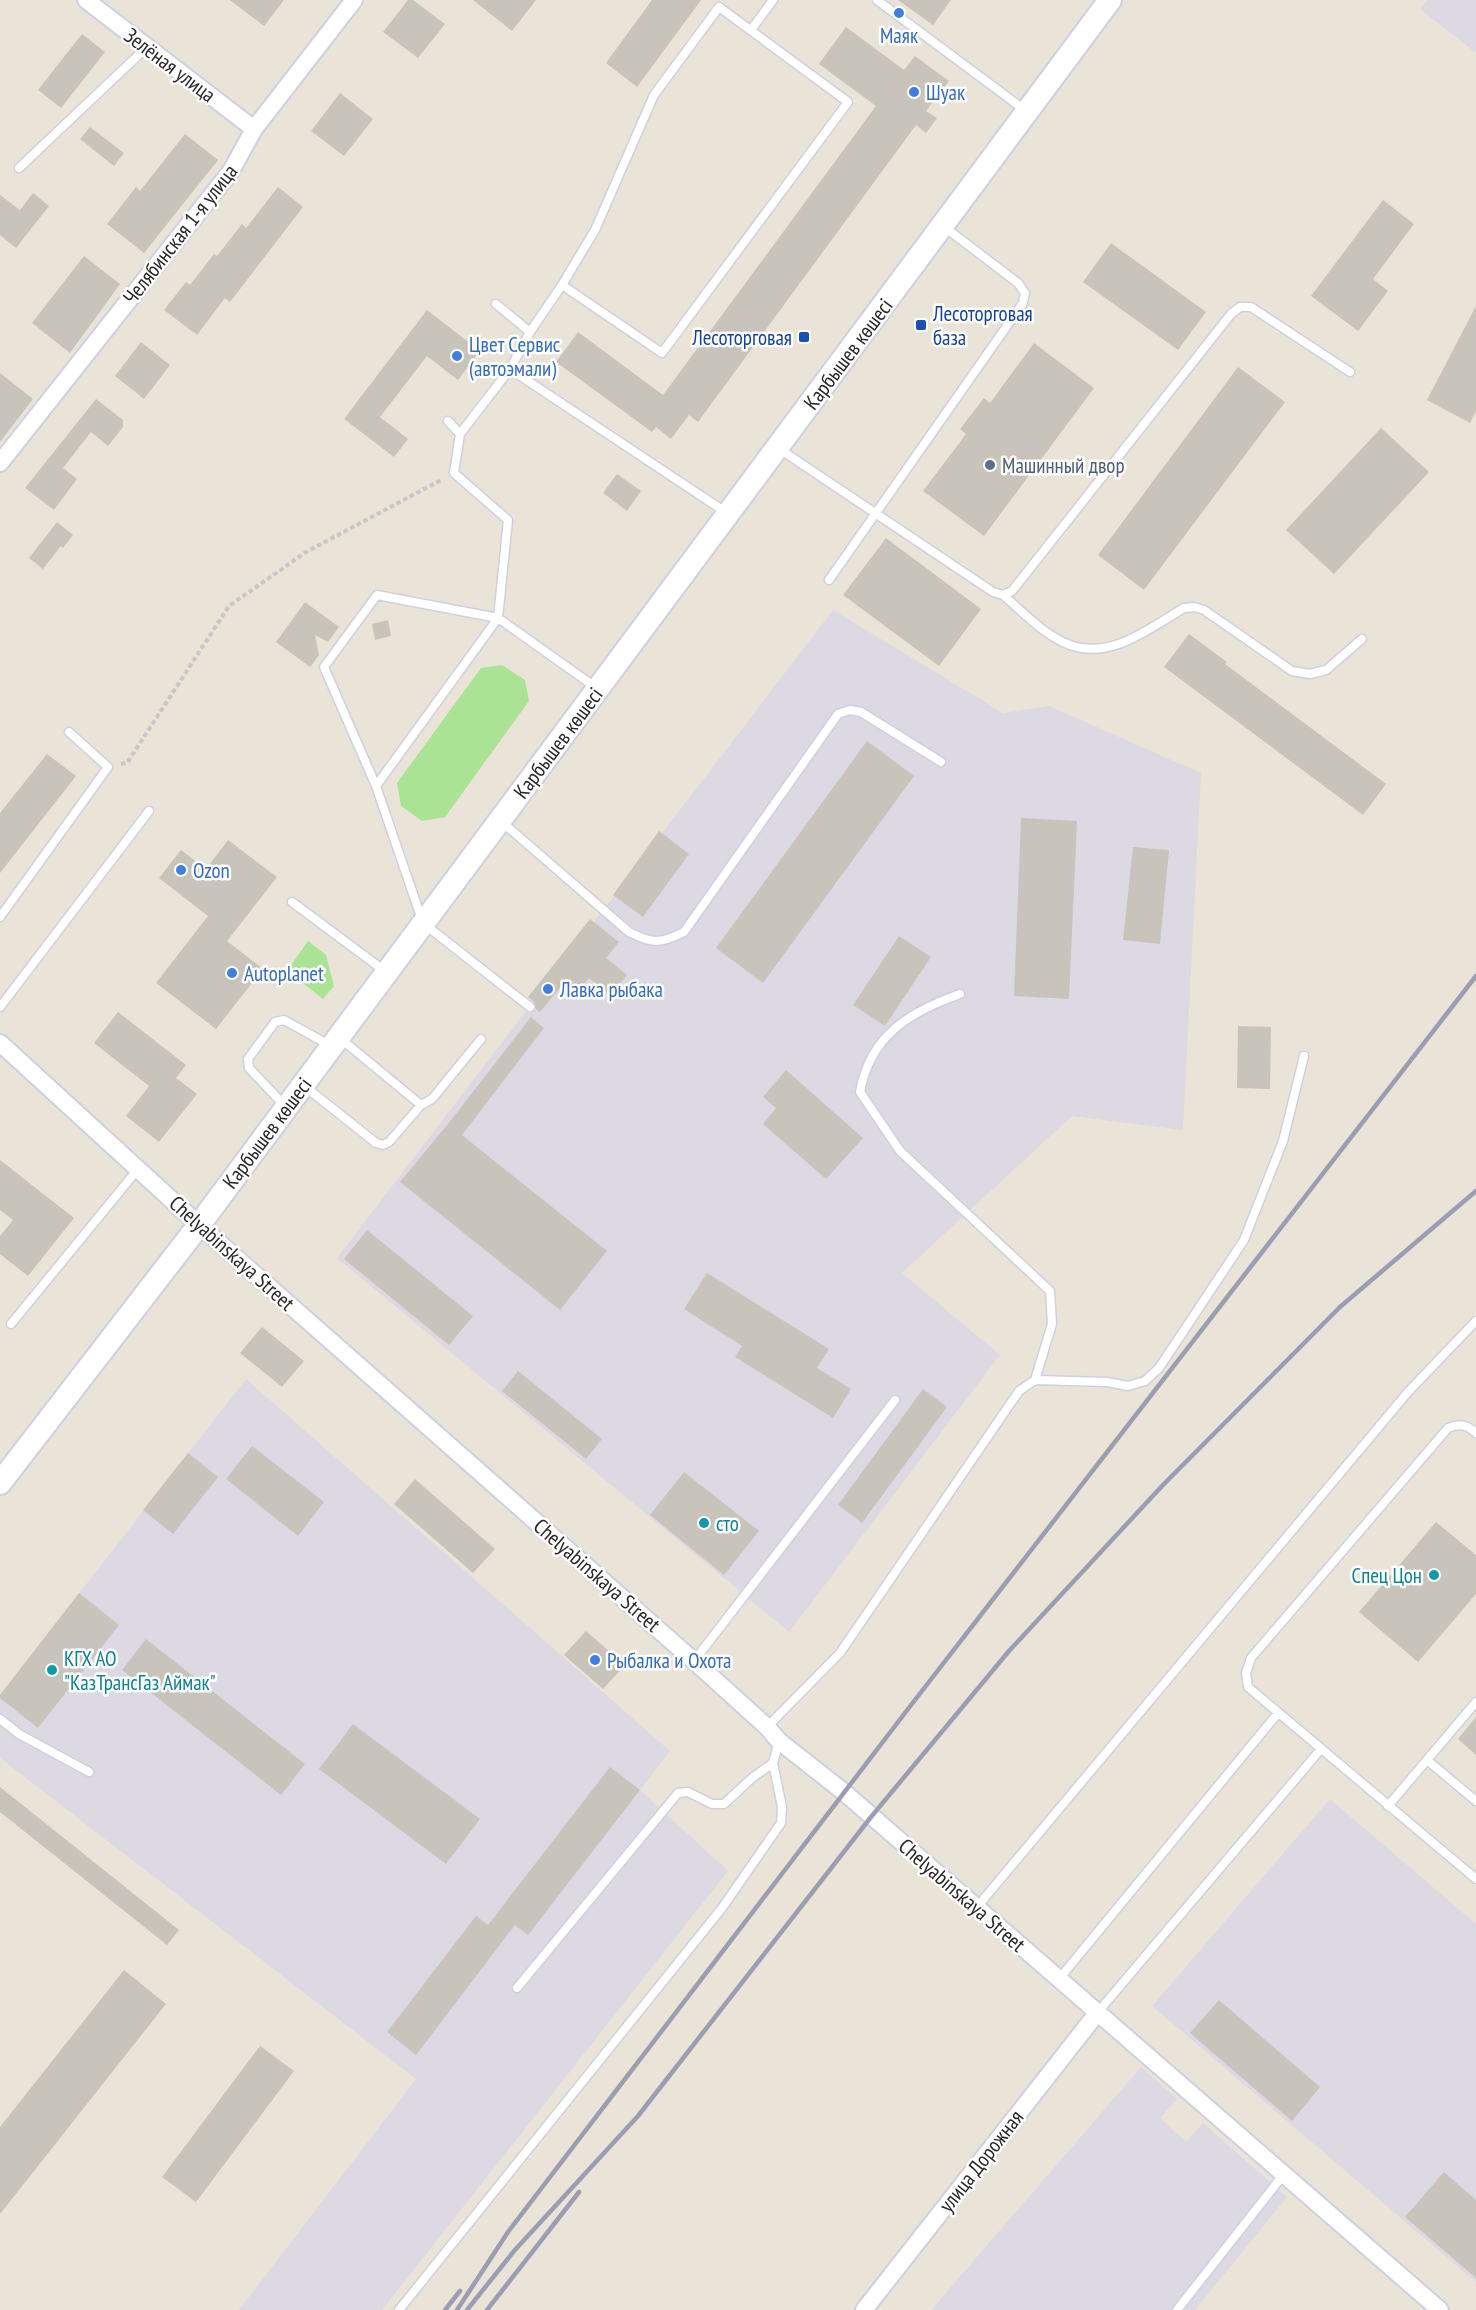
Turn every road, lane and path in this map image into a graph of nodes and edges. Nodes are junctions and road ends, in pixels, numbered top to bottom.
1 (86, 0) edge
2 (354, 0) edge
3 (773, 0) edge
4 (878, 0) edge
5 (1110, 0) edge
6 (751, 30) junction
7 (147, 47) junction
8 (1027, 112) junction
9 (254, 129) junction
10 (19, 168) dead end
11 (943, 226) junction
12 (562, 285) junction
13 (496, 304) dead end
14 (530, 332) junction
15 (510, 369) junction
16 (1350, 372) dead end
17 (448, 421) dead end
18 (460, 434) junction
19 (778, 447) junction
20 (0, 464) edge
21 (454, 472) junction
22 (875, 513) junction
23 (728, 514) junction
24 (829, 580) dead end
25 (1003, 595) junction
26 (498, 618) junction
27 (1362, 639) dead end
28 (598, 689) junction
29 (69, 732) dead end
30 (941, 762) dead end
31 (108, 767) junction
32 (375, 786) junction
33 (149, 811) dead end
34 (500, 820) junction
35 (292, 902) dead end
36 (0, 917) edge
37 (423, 923) junction
38 (387, 972) junction
39 (960, 994) dead end
40 (0, 1007) edge
41 (530, 1007) dead end
42 (481, 1040) dead end
43 (335, 1042) junction
44 (0, 1043) edge
45 (1304, 1056) dead end
46 (303, 1085) junction
47 (421, 1105) junction
48 (286, 1107) junction
49 (138, 1169) junction
50 (199, 1224) junction
51 (1476, 1321) edge
52 (11, 1324) dead end
53 (1035, 1380) junction
54 (895, 1400) dead end
55 (1476, 1433) edge
56 (0, 1483) edge
57 (694, 1661) junction
58 (1476, 1702) edge
59 (1278, 1713) junction
60 (0, 1719) edge
61 (767, 1727) junction
62 (780, 1742) junction
63 (1321, 1749) junction
64 (1427, 1760) junction
65 (773, 1763) junction
66 (89, 1772) dead end
67 (1476, 1801) edge
68 (1388, 1806) junction
69 (1476, 1879) edge
70 (977, 1907) junction
71 (1059, 1979) junction
72 (517, 1988) dead end
73 (1098, 2012) junction
74 (1284, 2174) junction
75 (399, 2310) edge
76 (864, 2310) edge
77 (1177, 2310) edge
78 (1440, 2310) edge

1 - 7 street, Зелёная улица
2 - 9 street, Челябинская 1-я улица
3 - 6 lane
4 - 8 lane
5 - 8 main road, Карбышев көшесі
6 - 12 lane
6 - 12 lane
7 - 9 street, Зелёная улица
7 - 10 lane
8 - 11 main road, Карбышев көшесі
9 - 20 street, Челябинская 1-я улица
11 - 19 main road, Карбышев көшесі
11 - 22 lane
12 - 14 lane
13 - 14 lane
14 - 15 lane
15 - 18 lane
15 - 23 lane
16 - 25 lane
17 - 18 lane
18 - 21 lane
19 - 22 lane
19 - 23 main road, Карбышев көшесі
21 - 26 lane
21 - 31 path
22 - 24 lane
22 - 25 lane
23 - 28 main road, Карбышев көшесі
25 - 27 lane
26 - 28 lane
26 - 32 lane
26 - 32 lane
28 - 34 main road, Карбышев көшесі
29 - 31 lane
30 - 34 lane
31 - 36 lane
32 - 37 lane
33 - 40 lane
34 - 37 main road, Карбышев көшесі
35 - 38 lane
37 - 38 main road, Карбышев көшесі
37 - 41 lane
38 - 43 main road, Карбышев көшесі
39 - 53 lane
42 - 47 lane
43 - 46 main road, Карбышев көшесі
43 - 47 lane
43 - 48 lane
44 - 49 street, Chelyabinskaya Street
45 - 53 lane
46 - 47 lane
46 - 48 main road, Карбышев көшесі
48 - 50 main road, Карбышев көшесі
49 - 50 street, Chelyabinskaya Street
49 - 52 lane
50 - 56 main road, Карбышев көшесі
50 - 57 street, Chelyabinskaya Street
51 - 70 lane
53 - 61 lane
54 - 57 lane
55 - 59 lane
57 - 61 street, Chelyabinskaya Street
58 - 64 lane
59 - 63 lane
59 - 71 lane
60 - 66 lane
61 - 62 street, Chelyabinskaya Street
62 - 65 lane
62 - 70 street, Chelyabinskaya Street
63 - 68 lane
63 - 73 lane
64 - 67 lane
64 - 68 lane
65 - 72 lane
65 - 75 lane
68 - 69 lane
70 - 71 street, Chelyabinskaya Street
71 - 73 street, Chelyabinskaya Street
73 - 74 street, Chelyabinskaya Street
73 - 76 street, улица Дорожная
74 - 77 lane
74 - 78 street, Chelyabinskaya Street

